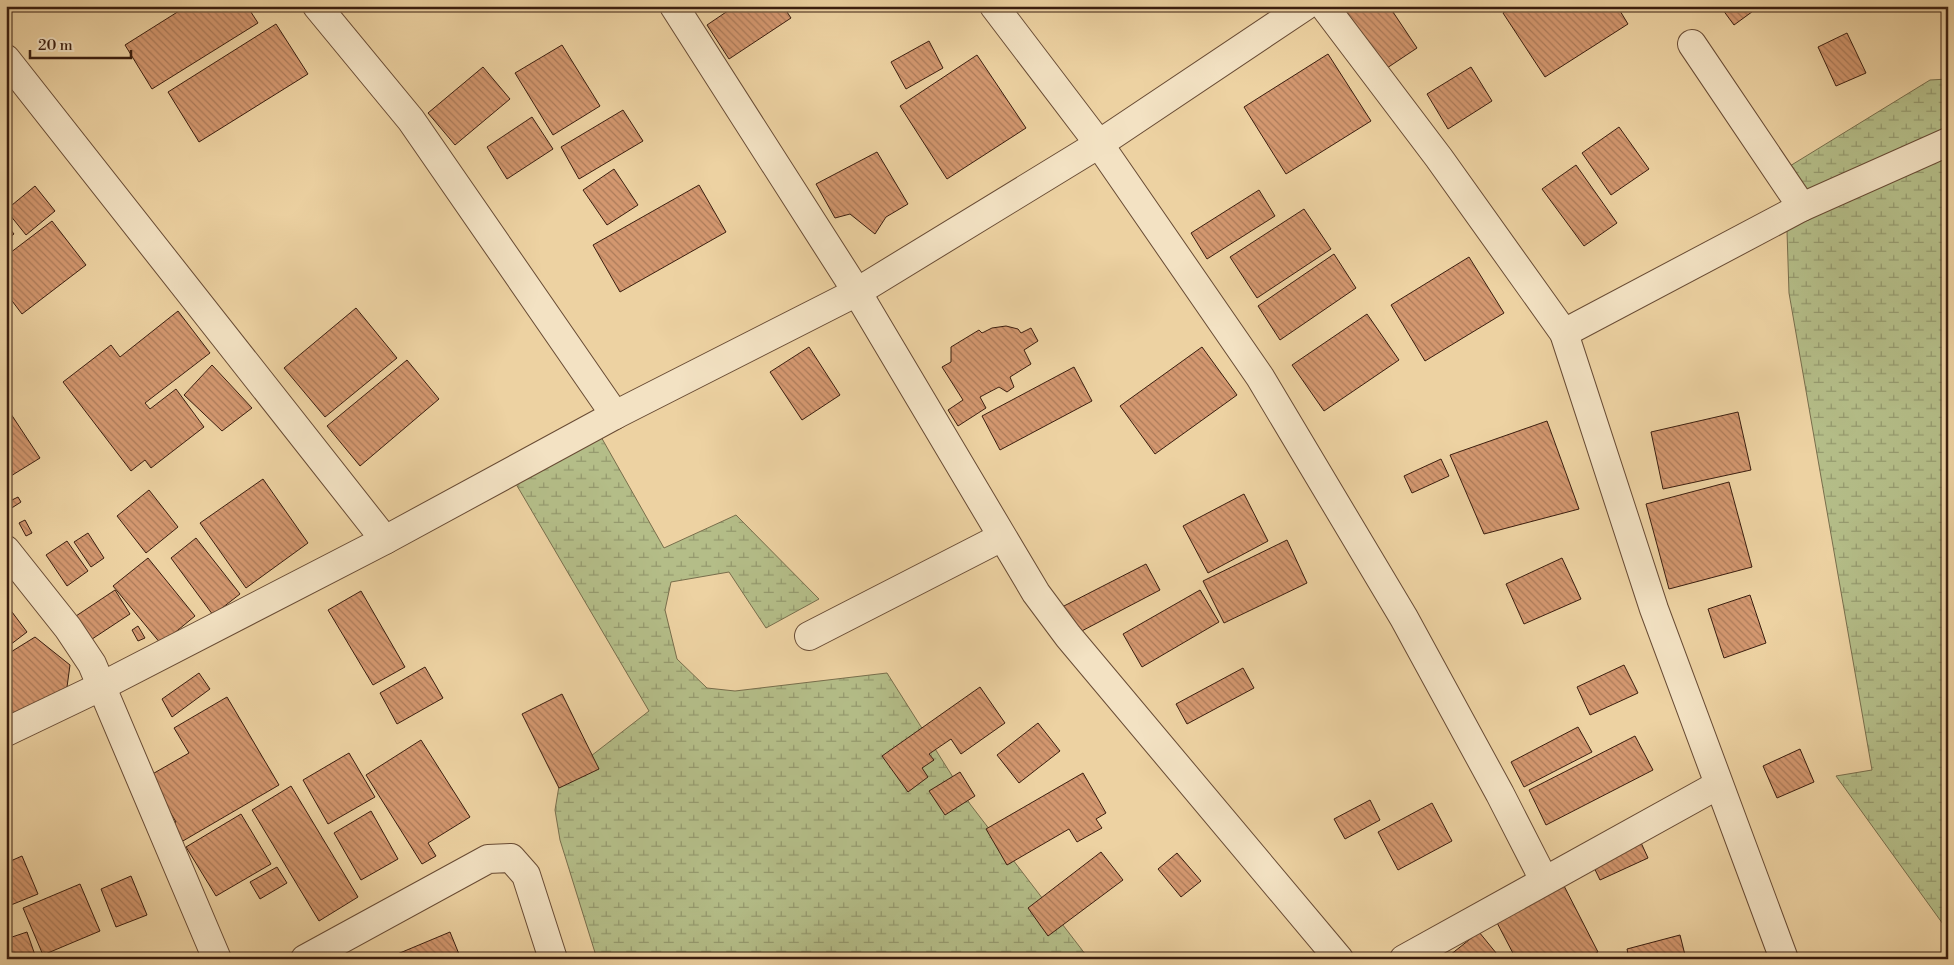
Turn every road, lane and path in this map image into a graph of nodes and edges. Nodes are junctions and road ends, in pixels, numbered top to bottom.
1 (317, 6) edge
2 (674, 6) edge
3 (994, 6) edge
4 (1305, 6) edge
5 (1324, 6) edge
6 (1692, 44) dead end
7 (6, 59) edge
8 (1948, 142) edge
9 (1099, 144) junction
10 (1802, 207) junction
11 (857, 292) junction
12 (1564, 334) junction
13 (615, 415) junction
14 (1002, 537) junction
15 (385, 540) junction
16 (6, 550) edge
17 (809, 636) dead end
18 (102, 686) junction
19 (6, 732) edge
20 (1718, 785) junction
21 (1544, 880) junction
22 (218, 959) edge
23 (305, 959) edge
24 (553, 959) edge
25 (1339, 959) edge
26 (1404, 959) edge
27 (1784, 959) edge

1 - 13 street
2 - 11 street
3 - 9 street
4 - 9 street
5 - 12 street
6 - 10 street
7 - 15 street
8 - 10 street
9 - 11 street
9 - 21 street
10 - 12 street
11 - 13 street
11 - 14 street
12 - 20 street
13 - 15 street
14 - 17 street
14 - 25 street
15 - 18 street
16 - 18 street
18 - 19 street
18 - 22 street
20 - 21 street
20 - 27 street
21 - 26 street
23 - 24 street

